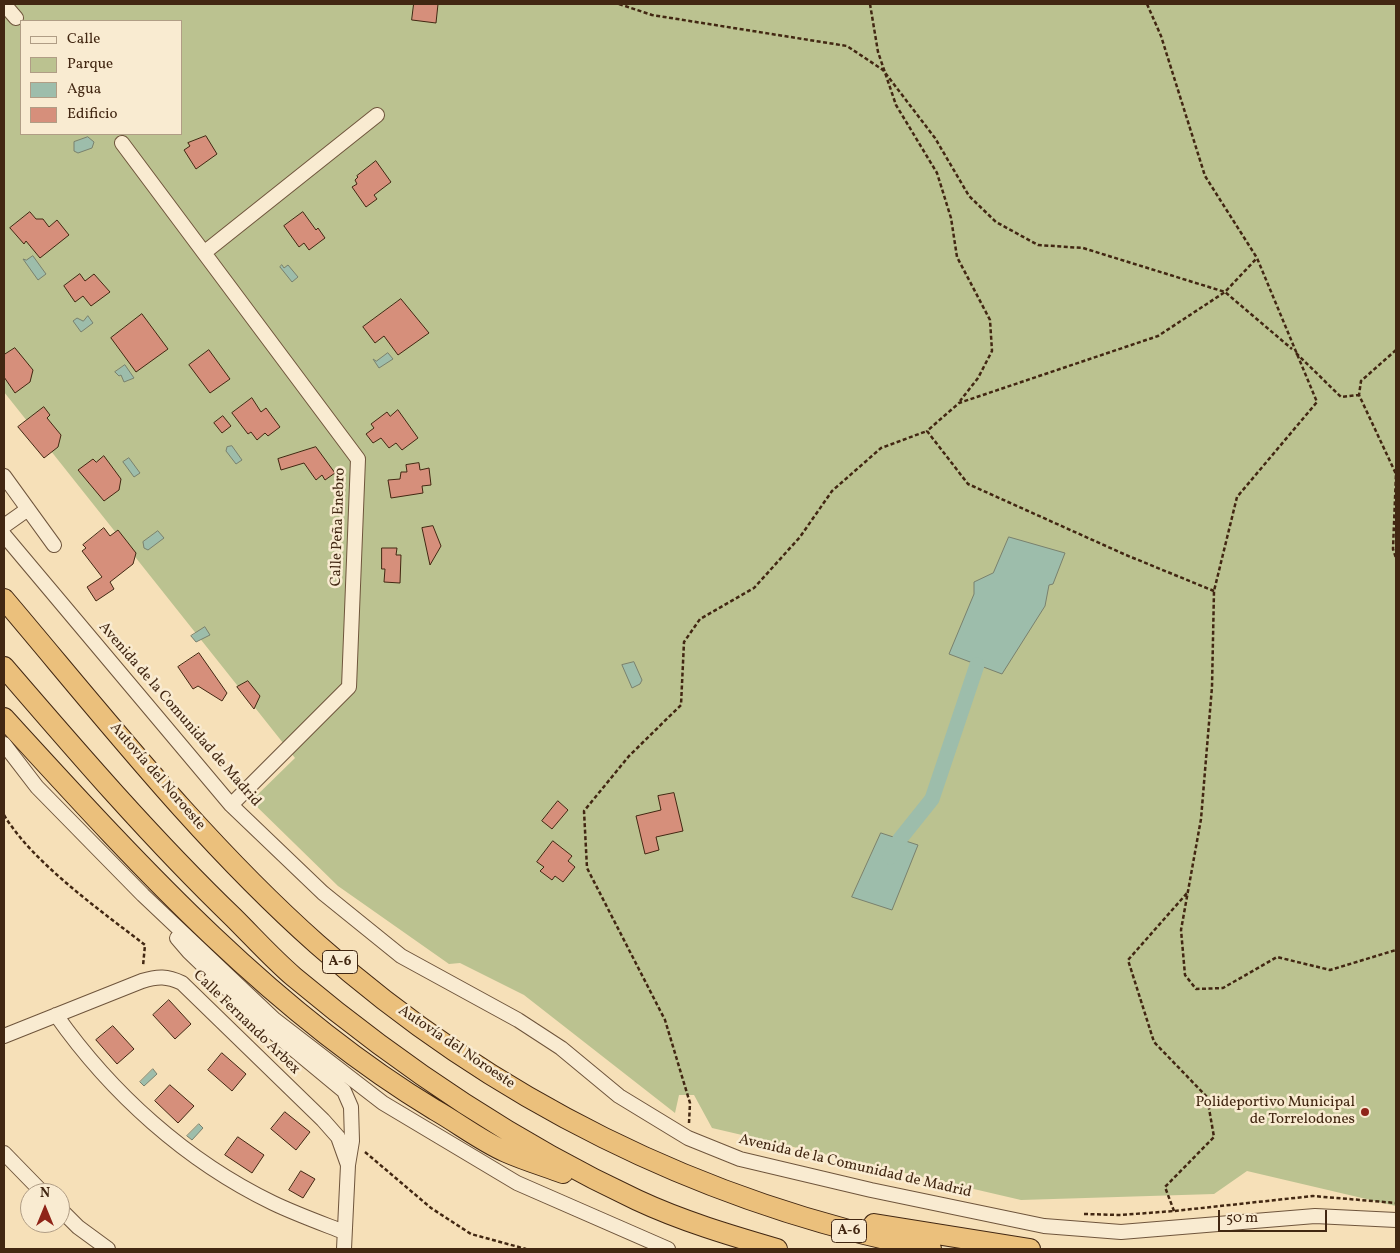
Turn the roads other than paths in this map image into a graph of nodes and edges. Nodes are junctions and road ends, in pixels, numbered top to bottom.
1 (4, 4) edge
2 (16, 18) dead end
3 (377, 115) dead end
4 (122, 143) dead end
5 (204, 252) junction
6 (4, 476) edge
7 (28, 509) junction
8 (4, 526) edge
9 (4, 535) edge
10 (54, 546) dead end
11 (4, 599) edge
12 (4, 667) edge
13 (4, 718) edge
14 (4, 744) edge
15 (231, 805) junction
16 (143, 895) junction
17 (56, 1014) junction
18 (4, 1036) edge
19 (4, 1153) edge
20 (348, 1165) junction
21 (33, 1183) edge
22 (638, 1200) junction
23 (767, 1207) junction
24 (70, 1219) edge
25 (1396, 1220) edge
26 (344, 1232) junction
27 (108, 1249) edge
28 (344, 1249) edge
29 (668, 1249) edge
30 (777, 1249) edge
31 (931, 1249) edge
32 (1030, 1249) edge

1 - 2 street
3 - 5 street
4 - 5 street, Calle Peña Enebro
5 - 15 street, Calle Peña Enebro
6 - 7 street
7 - 8 street
7 - 10 street
9 - 15 street, Avenida de la Comunidad de Madrid
11 - 23 highway, Autovía del Noroeste / A-6
12 - 22 highway, A-6
13 - 22 highway
14 - 16 street
15 - 25 street, Avenida de la Comunidad de Madrid
16 - 20 street
16 - 29 street
17 - 18 street, Calle Fernando Arbex
17 - 20 street, Calle Fernando Arbex
17 - 26 street
19 - 21 street
20 - 26 street
22 - 30 highway, A-6
23 - 31 highway, Autovía del Noroeste / A-6
23 - 32 highway
24 - 27 street
26 - 28 street

